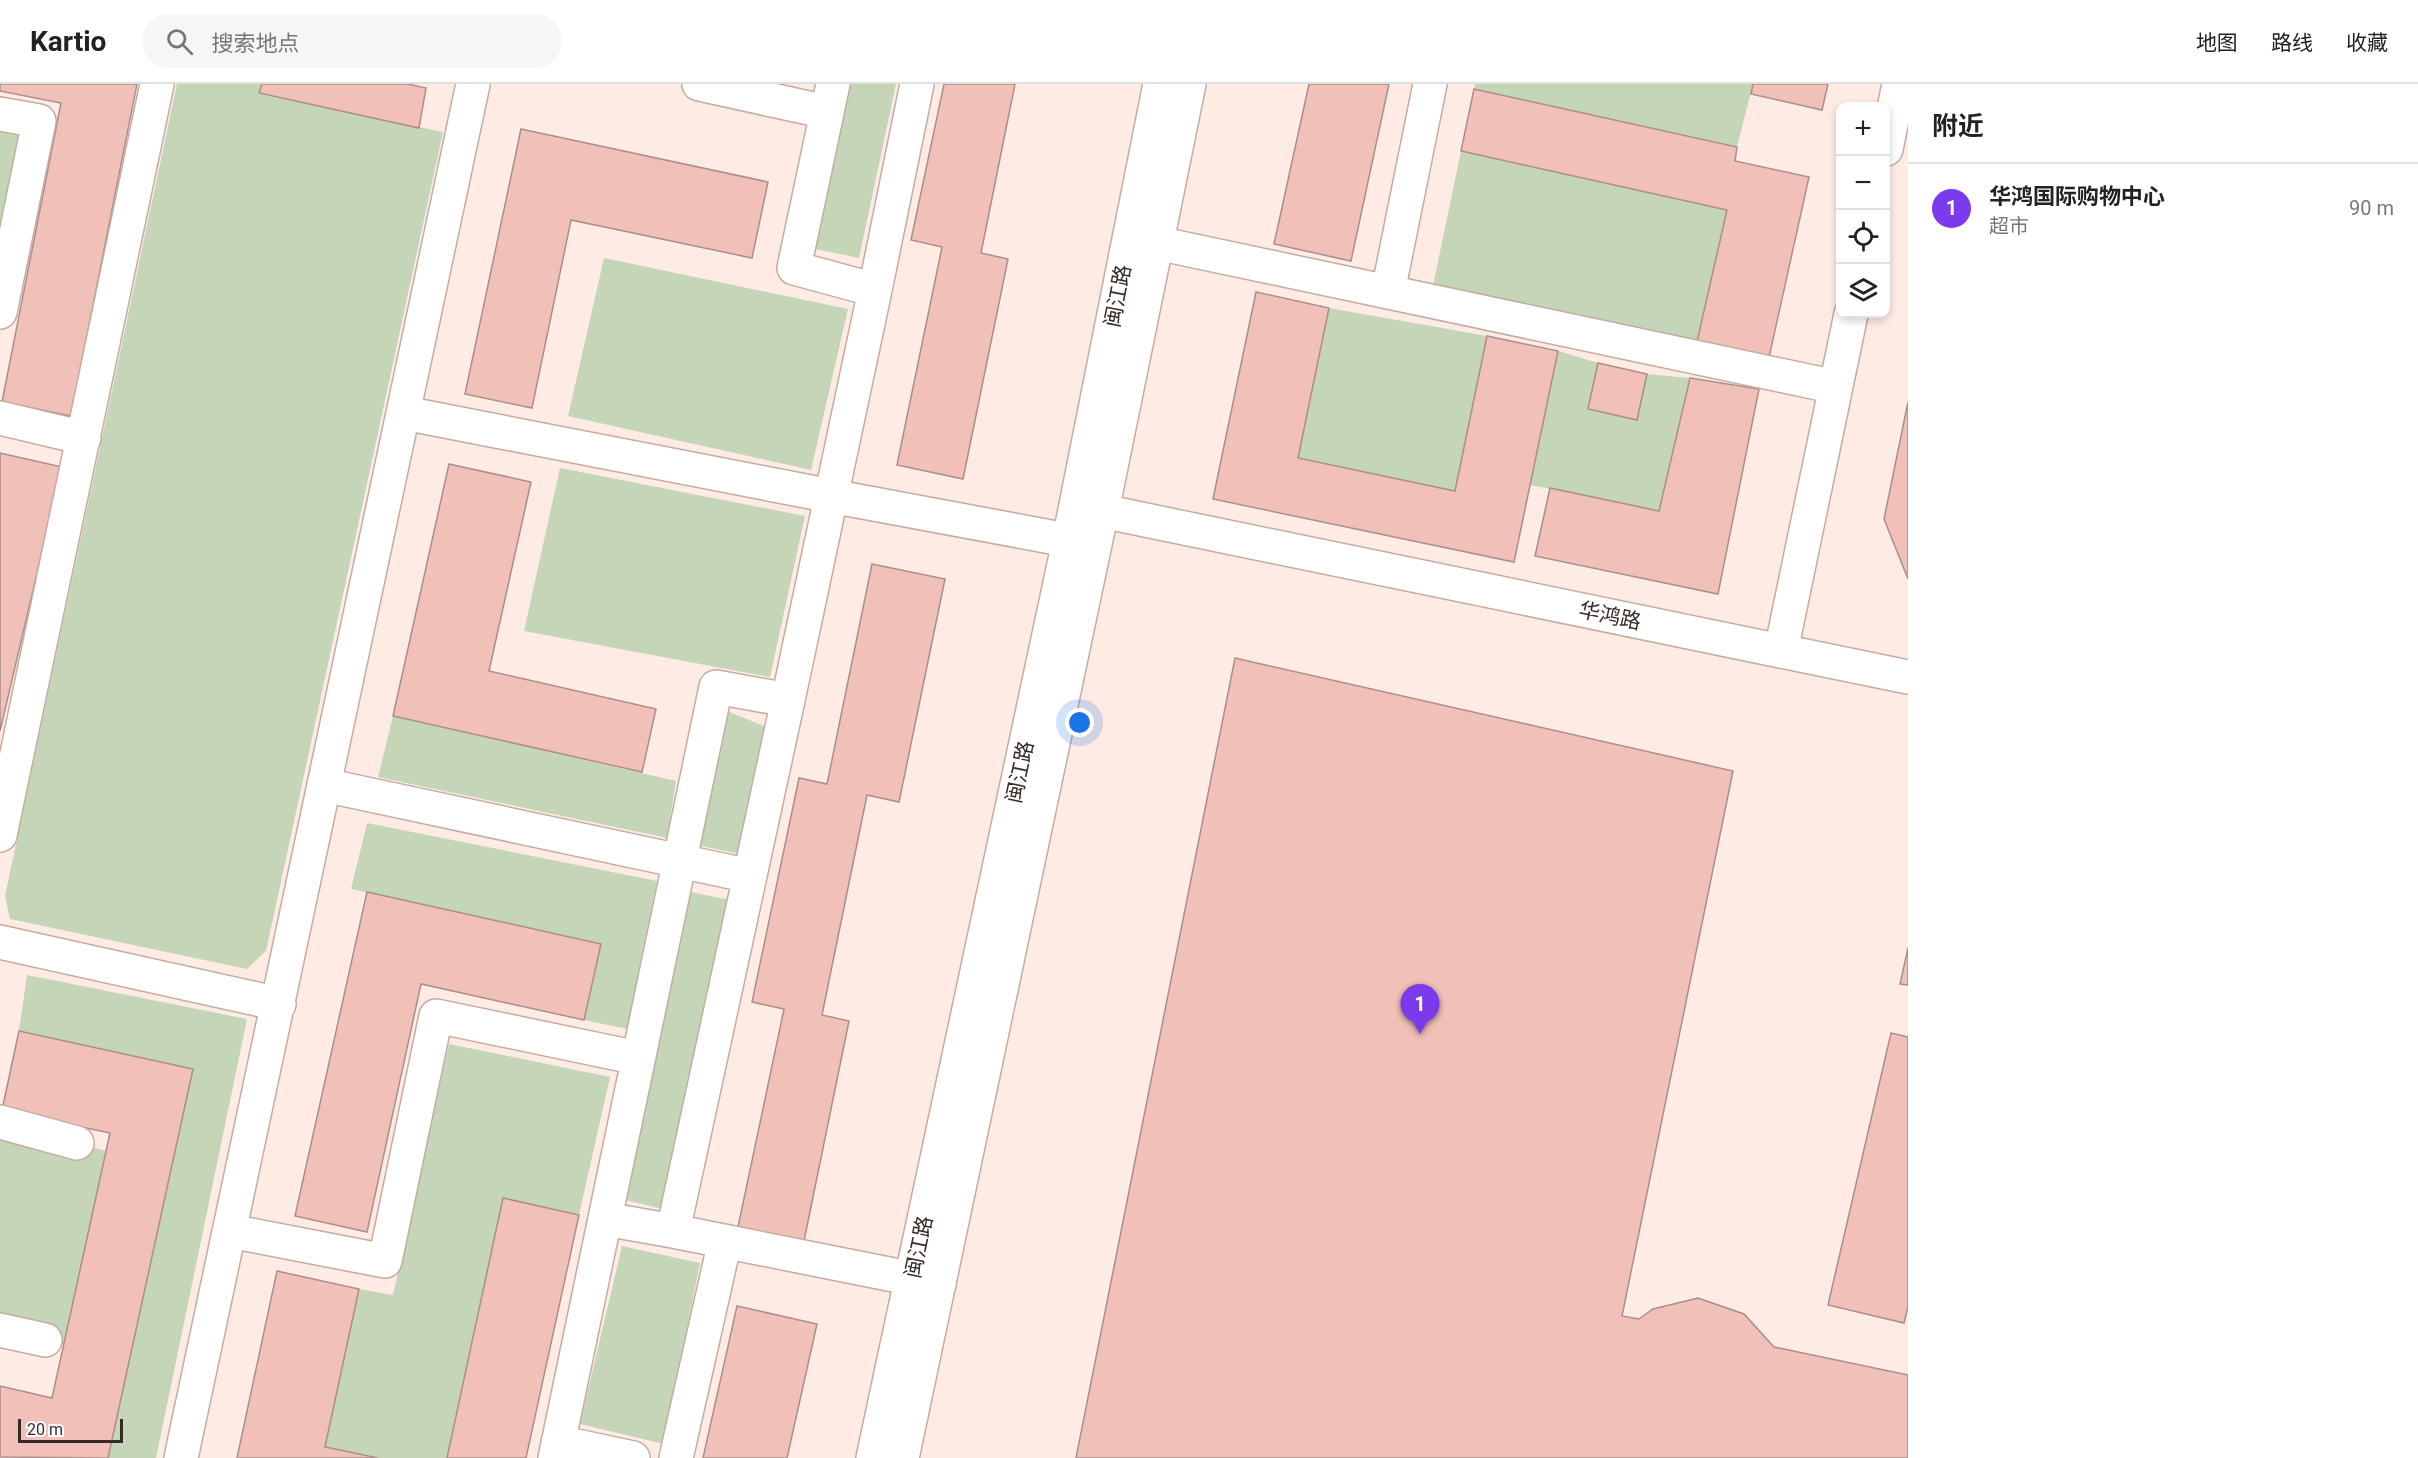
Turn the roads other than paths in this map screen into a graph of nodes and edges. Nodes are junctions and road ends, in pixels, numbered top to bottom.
1 (157, 84) edge
2 (473, 84) edge
3 (699, 84) edge
4 (917, 84) edge
5 (1160, 84) edge
6 (1189, 84) edge
7 (1430, 84) edge
8 (1899, 84) edge
9 (1908, 86) edge
10 (830, 98) edge
11 (0, 114) edge
12 (1890, 129) edge
13 (1157, 243) junction
14 (875, 290) junction
15 (1388, 291) junction
16 (0, 312) edge
17 (1850, 318) edge
18 (1836, 387) junction
19 (404, 413) junction
20 (0, 418) edge
21 (84, 438) junction
22 (831, 496) junction
23 (1102, 511) junction
24 (1082, 542) junction
25 (1781, 651) junction
26 (1908, 677) edge
27 (788, 700) junction
28 (324, 786) junction
29 (0, 835) edge
30 (680, 862) junction
31 (750, 876) junction
32 (0, 942) edge
33 (279, 1004) junction
34 (638, 1058) junction
35 (0, 1122) edge
36 (77, 1143) dead end
37 (605, 1219) junction
38 (230, 1231) junction
39 (673, 1231) junction
40 (725, 1241) junction
41 (926, 1282) junction
42 (0, 1330) edge
43 (45, 1340) dead end
44 (556, 1450) edge
45 (181, 1458) edge
46 (633, 1458) edge
47 (676, 1458) edge
48 (873, 1458) edge
49 (902, 1458) edge

1 - 21 street
2 - 19 street
3 - 10 street
4 - 14 street
5 - 24 street, 闽江路
6 - 13 street, 闽江路
7 - 15 street
8 - 9 street
8 - 12 street
10 - 14 street
11 - 16 street
13 - 15 street
13 - 23 street, 闽江路
14 - 22 street
15 - 18 street
17 - 18 street
18 - 25 street
19 - 22 street
19 - 28 street
20 - 21 street
21 - 29 street
22 - 24 street
22 - 27 street
23 - 24 street, 闽江路
23 - 25 street, 华鸿路
24 - 41 street, 闽江路
25 - 26 street, 华鸿路
27 - 30 street
27 - 31 street
28 - 30 street
28 - 33 street
30 - 31 street
30 - 34 street
31 - 39 street
32 - 33 street
33 - 38 street
34 - 37 street
34 - 38 street
35 - 36 street
37 - 39 street
37 - 44 street
38 - 45 street
39 - 40 street
40 - 41 street
40 - 47 street
41 - 48 street, 闽江路
41 - 49 street, 闽江路
42 - 43 street
44 - 46 street

